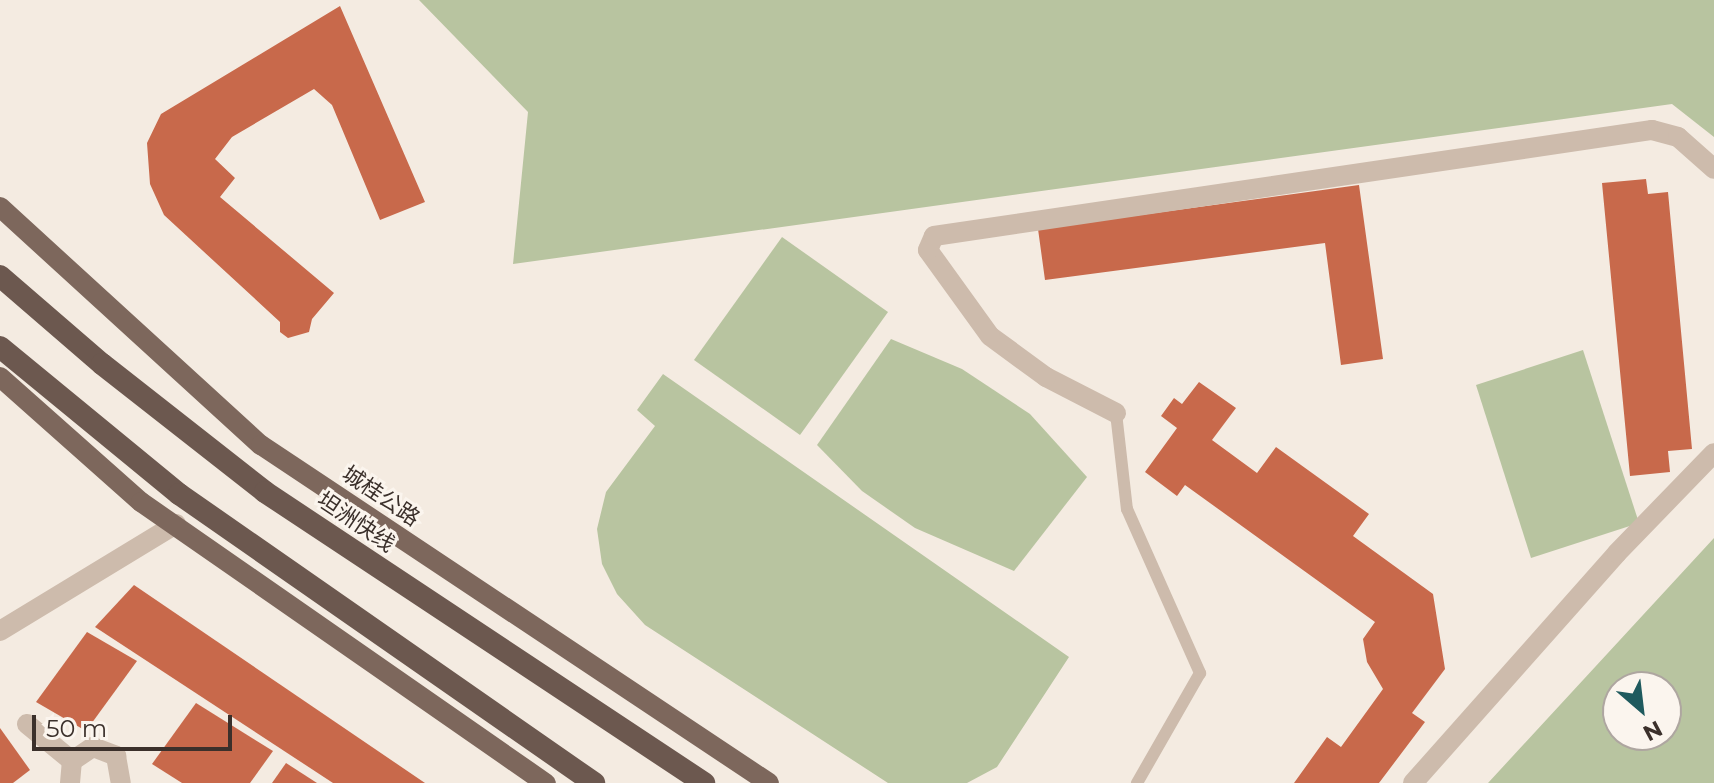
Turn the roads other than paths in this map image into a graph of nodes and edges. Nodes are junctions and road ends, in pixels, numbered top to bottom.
1 (1714, 169) edge
2 (0, 207) edge
3 (0, 276) edge
4 (0, 347) edge
5 (0, 377) edge
6 (1116, 413) joint
7 (1714, 453) edge
8 (176, 524) junction
9 (0, 631) edge
10 (460, 691) junction
11 (27, 724) dead end
12 (69, 777) edge
13 (121, 783) edge
14 (546, 783) edge
15 (580, 783) edge
16 (594, 783) edge
17 (704, 783) edge
18 (769, 783) edge
19 (1137, 783) edge
20 (1413, 783) edge

1 - 6 street
2 - 18 main road, 城桂公路
3 - 17 highway, 坦洲快线
4 - 10 highway
5 - 8 main road
6 - 19 lane
7 - 20 street
8 - 9 street
8 - 14 main road
10 - 15 highway
10 - 16 highway
11 - 12 street
12 - 13 street

